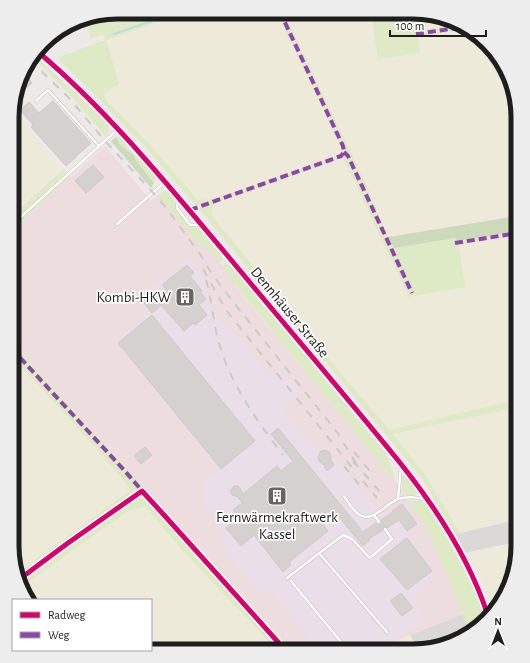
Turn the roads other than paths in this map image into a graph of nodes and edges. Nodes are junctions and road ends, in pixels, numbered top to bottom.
1 (41, 55) edge
2 (36, 101) dead end
3 (118, 129) junction
4 (99, 146) junction
5 (165, 182) junction
6 (19, 219) edge
7 (117, 224) dead end
8 (401, 464) junction
9 (344, 496) dead end
10 (398, 499) junction
11 (428, 501) junction
12 (374, 515) junction
13 (379, 522) dead end
14 (385, 529) dead end
15 (319, 553) junction
16 (287, 578) dead end
17 (292, 581) dead end
18 (486, 611) edge
19 (387, 632) dead end
20 (343, 644) edge

1 - 3 street, Dennhäuser Straße
2 - 4 lane
3 - 4 lane
3 - 5 street, Dennhäuser Straße
4 - 6 lane
5 - 7 lane
5 - 8 street, Dennhäuser Straße
8 - 10 lane
8 - 11 street, Dennhäuser Straße
9 - 12 lane
10 - 11 lane
10 - 12 lane
11 - 18 street, Dennhäuser Straße
12 - 13 lane
14 - 15 lane
15 - 16 lane
15 - 19 lane
17 - 20 lane

